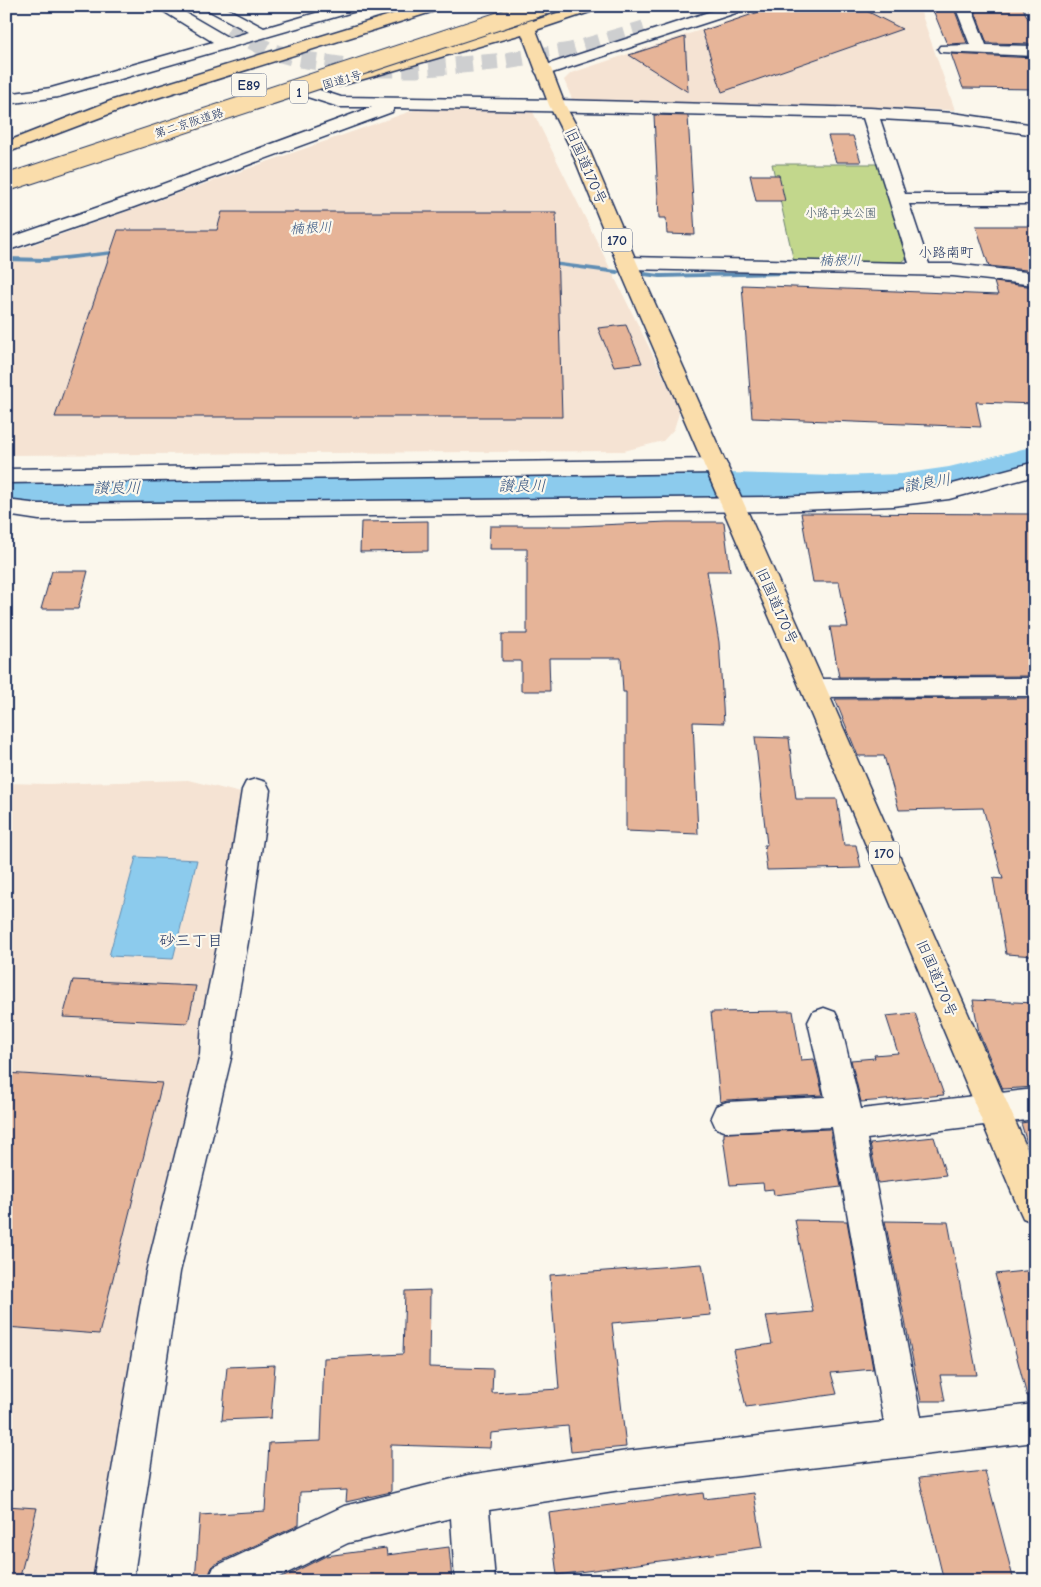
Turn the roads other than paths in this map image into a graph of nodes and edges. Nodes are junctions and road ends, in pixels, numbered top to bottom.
1 (162, 6) edge
2 (189, 6) edge
3 (211, 6) edge
4 (358, 6) edge
5 (436, 6) edge
6 (519, 6) edge
7 (544, 6) edge
8 (594, 6) edge
9 (714, 6) edge
10 (743, 6) edge
11 (964, 6) edge
12 (526, 28) junction
13 (644, 29) tunnel mouth
14 (606, 32) dead end
15 (264, 34) junction
16 (229, 36) junction
17 (979, 48) junction
18 (946, 49) dead end
19 (1035, 51) edge
20 (597, 54) junction
21 (543, 71) junction
22 (304, 90) junction
23 (6, 99) edge
24 (404, 102) junction
25 (557, 105) junction
26 (870, 114) junction
27 (1035, 117) edge
28 (989, 123) junction
29 (1035, 130) edge
30 (6, 148) edge
31 (25, 158) dead end
32 (6, 164) edge
33 (6, 185) edge
34 (898, 199) junction
35 (1035, 199) edge
36 (6, 245) edge
37 (627, 263) junction
38 (921, 269) junction
39 (1035, 279) edge
40 (718, 469) junction
41 (1035, 469) edge
42 (6, 476) edge
43 (732, 502) junction
44 (6, 507) edge
45 (1035, 687) edge
46 (813, 688) junction
47 (256, 790) dead end
48 (824, 1022) dead end
49 (1035, 1104) edge
50 (992, 1107) junction
51 (727, 1117) dead end
52 (846, 1118) junction
53 (1035, 1207) edge
54 (1035, 1423) edge
55 (906, 1438) junction
56 (468, 1494) junction
57 (113, 1581) edge
58 (228, 1581) edge
59 (475, 1581) edge

1 - 16 street
2 - 16 street
3 - 15 street
4 - 15 street
5 - 30 highway
6 - 12 highway, 旧国道170号 / 170
7 - 33 highway, 第二京阪道路 / E89, bridge
8 - 12 highway, 国道1号 / 1
9 - 13 street
10 - 20 street
11 - 17 street
12 - 21 highway, 旧国道170号 / 170
12 - 22 highway, 国道1号 / 1
14 - 20 street
15 - 16 street
16 - 23 street
17 - 18 street
17 - 19 street
20 - 21 street
21 - 25 highway, 旧国道170号 / 170
22 - 24 street
22 - 33 highway, 国道1号 / 1
24 - 25 street
24 - 36 street
25 - 26 street
25 - 37 highway, 旧国道170号 / 170
26 - 28 street
26 - 34 street
27 - 28 street
28 - 29 street
31 - 32 highway
34 - 35 street
34 - 38 street
37 - 38 street
37 - 40 highway, 旧国道170号 / 170
38 - 39 street
40 - 42 street
40 - 43 highway, 旧国道170号 / 170
41 - 43 street
43 - 44 street
43 - 46 highway, 旧国道170号 / 170
45 - 46 street
46 - 50 highway, 旧国道170号 / 170
47 - 57 street
48 - 52 street
49 - 50 street
50 - 52 street
50 - 53 highway, 旧国道170号 / 170
51 - 52 street
52 - 55 street
54 - 55 street
55 - 56 street
56 - 58 street
56 - 59 street

